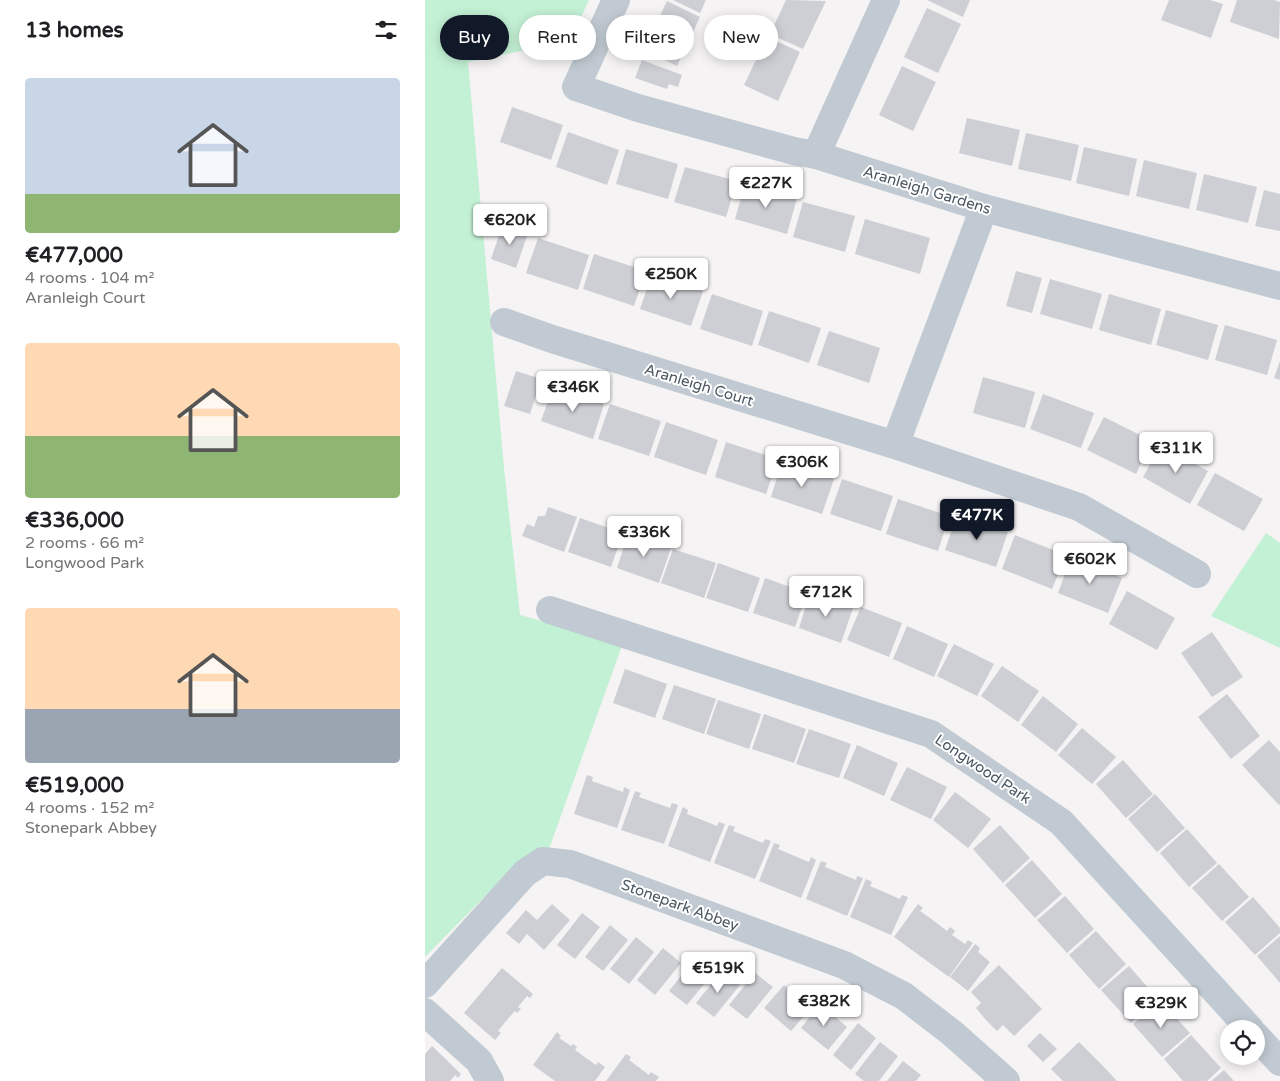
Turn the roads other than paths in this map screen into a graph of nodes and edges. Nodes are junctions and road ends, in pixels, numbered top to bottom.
1 (616, 0) edge
2 (886, 0) edge
3 (816, 155) junction
4 (984, 208) junction
5 (1280, 286) edge
6 (504, 322) dead end
7 (895, 445) junction
8 (1197, 574) dead end
9 (550, 610) dead end
10 (425, 984) edge
11 (425, 1012) edge
12 (1242, 1020) edge
13 (1265, 1046) edge
14 (1280, 1062) edge
15 (490, 1081) edge
16 (1007, 1081) edge

1 - 3 street, Aranleigh Gardens
2 - 3 street
3 - 4 street, Aranleigh Gardens
4 - 5 street, Aranleigh Gardens
4 - 7 street
6 - 7 street, Aranleigh Court
7 - 8 street, Aranleigh Court
9 - 12 street, Longwood Park
10 - 16 street, Stonepark Abbey
11 - 15 street
13 - 14 street

